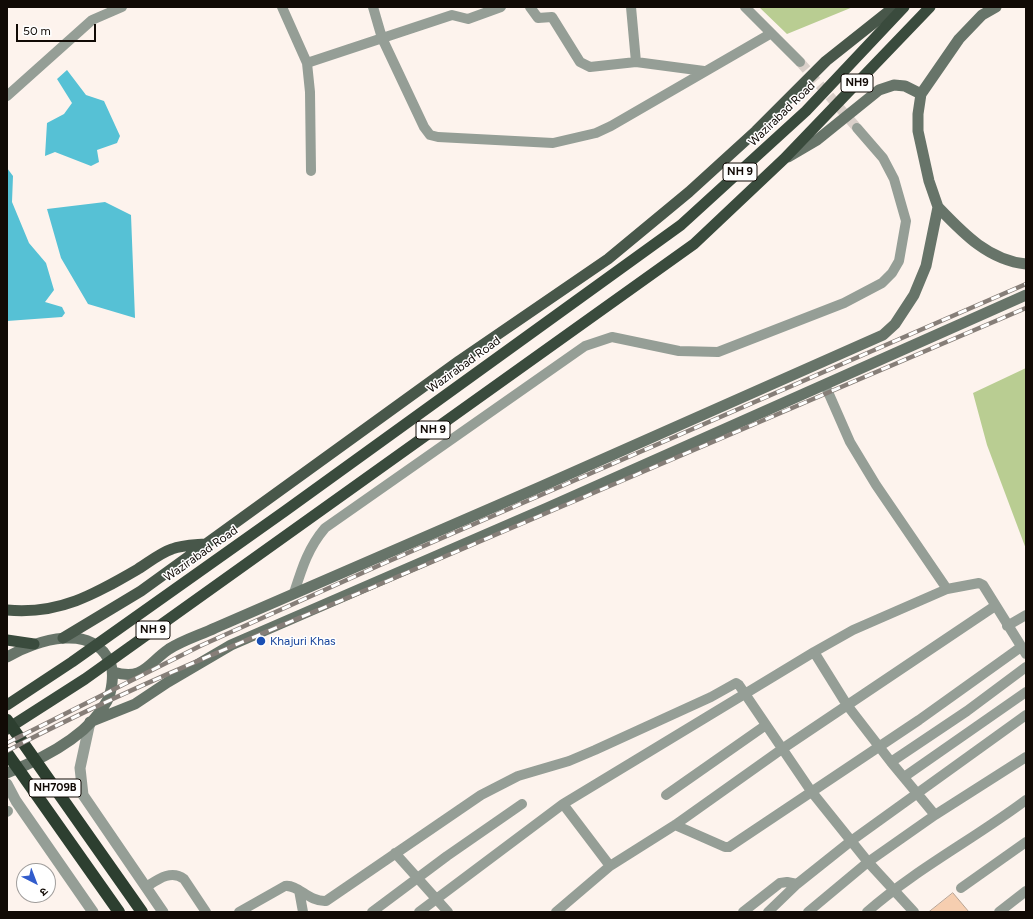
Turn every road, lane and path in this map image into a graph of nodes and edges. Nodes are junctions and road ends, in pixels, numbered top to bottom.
1 (122, 7) edge
2 (282, 7) edge
3 (373, 7) edge
4 (501, 7) edge
5 (530, 7) edge
6 (631, 7) edge
7 (745, 7) edge
8 (894, 7) edge
9 (904, 7) edge
10 (930, 7) edge
11 (996, 7) edge
12 (770, 34) junction
13 (382, 38) junction
14 (636, 62) junction
15 (800, 62) tunnel mouth
16 (307, 63) junction
17 (704, 71) junction
18 (921, 94) junction
19 (7, 96) edge
20 (856, 128) tunnel mouth
21 (784, 159) junction
22 (311, 171) dead end
23 (938, 207) junction
24 (1026, 264) edge
25 (1026, 295) edge
26 (825, 385) junction
27 (207, 543) junction
28 (947, 589) junction
29 (294, 593) junction
30 (995, 606) junction
31 (7, 610) edge
32 (1026, 615) edge
33 (1007, 626) junction
34 (63, 638) junction
35 (7, 640) edge
36 (34, 644) junction
37 (1023, 650) edge
38 (814, 652) junction
39 (7, 657) edge
40 (1026, 667) edge
41 (113, 672) junction
42 (1026, 692) edge
43 (745, 695) junction
44 (7, 705) edge
45 (847, 705) junction
46 (1026, 715) edge
47 (7, 720) edge
48 (90, 722) junction
49 (766, 726) junction
50 (7, 730) edge
51 (878, 746) junction
52 (782, 749) junction
53 (7, 754) edge
54 (1026, 757) edge
55 (891, 762) junction
56 (7, 773) edge
57 (904, 777) junction
58 (7, 784) edge
59 (811, 791) junction
60 (918, 794) junction
61 (666, 795) dead end
62 (1026, 800) edge
63 (522, 804) dead end
64 (563, 804) junction
65 (935, 815) junction
66 (675, 825) junction
67 (851, 841) junction
68 (1026, 842) edge
69 (395, 853) junction
70 (868, 862) junction
71 (610, 866) junction
72 (417, 878) junction
73 (797, 884) junction
74 (146, 887) junction
75 (961, 888) dead end
76 (893, 889) junction
77 (298, 890) junction
78 (1026, 891) edge
79 (437, 899) junction
80 (93, 912) edge
81 (119, 912) edge
82 (142, 912) edge
83 (163, 912) edge
84 (206, 912) edge
85 (239, 912) edge
86 (303, 912) edge
87 (372, 912) edge
88 (419, 912) edge
89 (448, 912) edge
90 (556, 912) edge
91 (743, 912) edge
92 (768, 912) edge
93 (808, 912) edge
94 (867, 912) edge
95 (914, 912) edge
96 (999, 912) edge

1 - 19 street
2 - 16 street
3 - 13 street
4 - 13 street
5 - 14 street
6 - 14 street
7 - 12 street
8 - 27 main road
9 - 44 highway, Wazirabad Road / NH 9
10 - 21 highway, NH9
11 - 18 main road
12 - 15 street
12 - 17 street
13 - 16 street
13 - 17 street
14 - 17 street
16 - 22 street
18 - 21 main road
18 - 23 main road
20 - 29 street
21 - 50 highway, NH 9
23 - 24 main road
23 - 29 main road
25 - 26 main road
26 - 28 street
26 - 48 main road
27 - 31 main road
27 - 34 main road
28 - 30 street
28 - 38 street
29 - 41 main road
30 - 33 street
30 - 45 street
32 - 33 street
33 - 37 street
34 - 36 main road
34 - 41 main road
35 - 36 highway
36 - 39 main road
37 - 51 street
38 - 43 street
38 - 45 street
40 - 55 street
41 - 48 main road
42 - 57 street
43 - 49 street
43 - 64 street
43 - 69 street
45 - 51 street
45 - 52 street
46 - 60 street
47 - 82 highway, NH709B
48 - 56 main road
48 - 74 street
49 - 52 street
49 - 61 street
51 - 55 street
51 - 59 street
52 - 59 street
52 - 66 street
53 - 81 highway, NH709B
54 - 65 street
55 - 57 street
57 - 60 street
58 - 80 street
59 - 66 street
59 - 67 street
60 - 65 street
60 - 67 street
62 - 76 street
63 - 72 street
64 - 71 street
64 - 79 street
65 - 70 street
66 - 71 street
67 - 70 street
67 - 73 street
68 - 75 street
69 - 72 street
69 - 77 street
70 - 76 street
70 - 93 street
71 - 90 street
72 - 79 street
72 - 87 street
73 - 91 street
73 - 92 street
74 - 83 street
74 - 84 street
76 - 94 street
76 - 95 street
77 - 85 street
77 - 86 street
78 - 96 street
79 - 88 street
79 - 89 street

